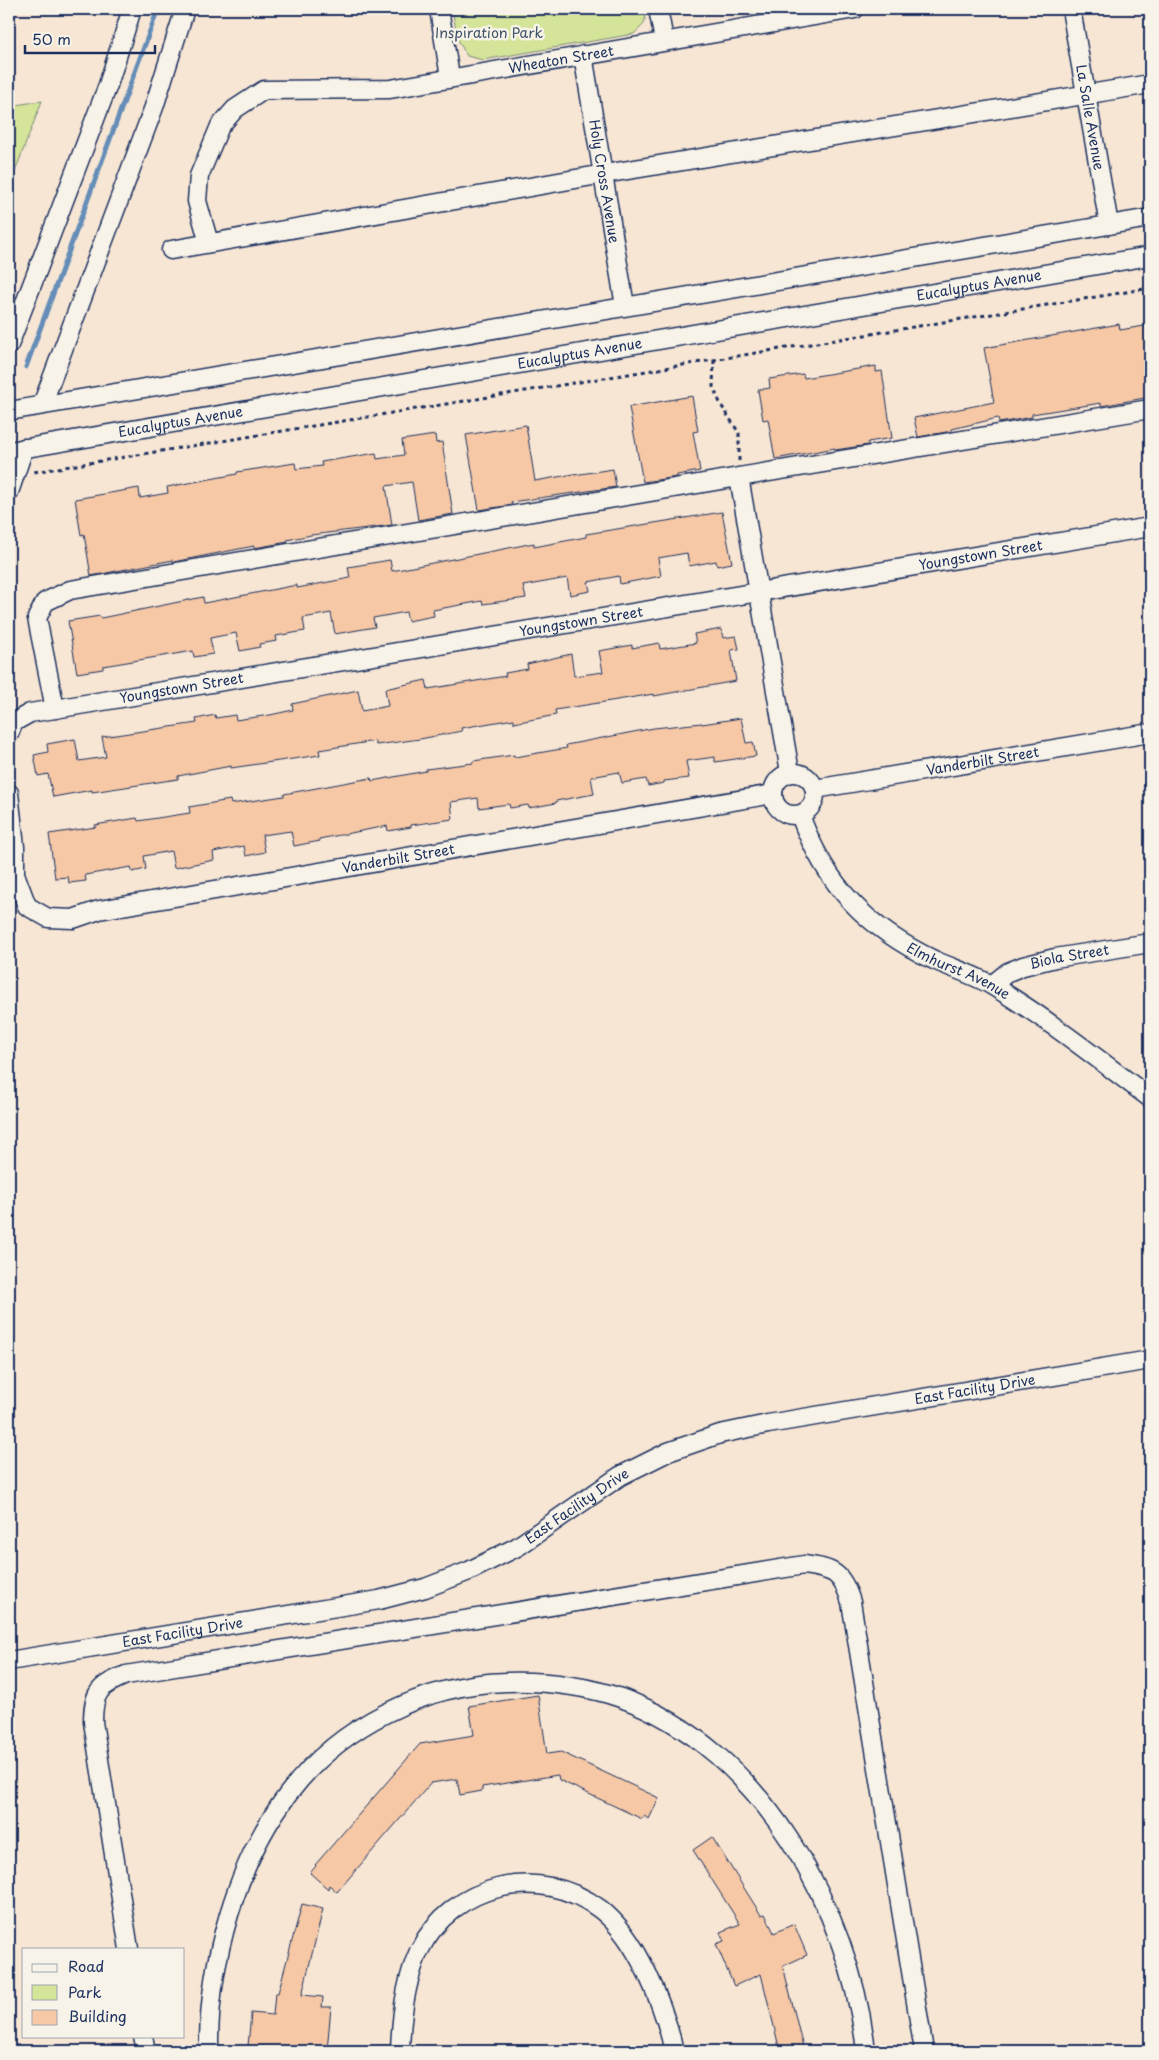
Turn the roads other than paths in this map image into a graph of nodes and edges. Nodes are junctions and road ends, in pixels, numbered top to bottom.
1 (132, 9) edge
2 (185, 9) edge
3 (439, 9) edge
4 (658, 9) edge
5 (855, 9) edge
6 (1071, 9) edge
7 (664, 40) junction
8 (583, 55) junction
9 (450, 77) junction
10 (1150, 84) edge
11 (1087, 94) junction
12 (604, 174) junction
13 (1150, 218) edge
14 (1109, 225) junction
15 (209, 243) junction
16 (171, 250) dead end
17 (1150, 256) edge
18 (625, 306) junction
19 (9, 344) edge
20 (42, 405) junction
21 (1150, 409) edge
22 (9, 411) edge
23 (16, 449) edge
24 (739, 477) junction
25 (9, 492) edge
26 (1150, 527) edge
27 (758, 593) junction
28 (54, 709) junction
29 (11, 728) edge
30 (1150, 733) edge
31 (790, 772) junction
32 (816, 789) junction
33 (9, 793) edge
34 (772, 794) junction
35 (800, 815) junction
36 (1150, 943) edge
37 (992, 985) junction
38 (1150, 1098) edge
39 (1150, 1360) edge
40 (9, 1661) edge
41 (129, 1948) edge
42 (143, 2038) edge
43 (146, 2051) edge
44 (209, 2051) edge
45 (400, 2051) edge
46 (674, 2051) edge
47 (866, 2051) edge
48 (924, 2051) edge

1 - 19 street
2 - 20 street
3 - 9 street
4 - 7 street
5 - 7 street, Wheaton Street
6 - 11 street, La Salle Avenue
7 - 8 street, Wheaton Street
8 - 9 street, Wheaton Street
8 - 12 street, Holy Cross Avenue
9 - 15 street, Wheaton Street
10 - 11 street
11 - 12 street
11 - 14 street, La Salle Avenue
12 - 15 street
12 - 18 street, Holy Cross Avenue
13 - 14 street
14 - 18 street
15 - 16 street
17 - 23 street, Eucalyptus Avenue
18 - 20 street
20 - 22 street
21 - 24 street
23 - 25 street
24 - 27 street
24 - 28 street
26 - 27 street, Youngstown Street
27 - 28 street, Youngstown Street
27 - 31 street
28 - 29 street, Youngstown Street
30 - 32 street, Vanderbilt Street
31 - 32 street
31 - 34 street
32 - 35 street
33 - 34 street, Vanderbilt Street
34 - 35 street
35 - 37 street, Elmhurst Avenue
36 - 37 street, Biola Street
37 - 38 street, Elmhurst Avenue
39 - 40 street, East Facility Drive
41 - 48 street
42 - 43 street
44 - 47 street
45 - 46 street

